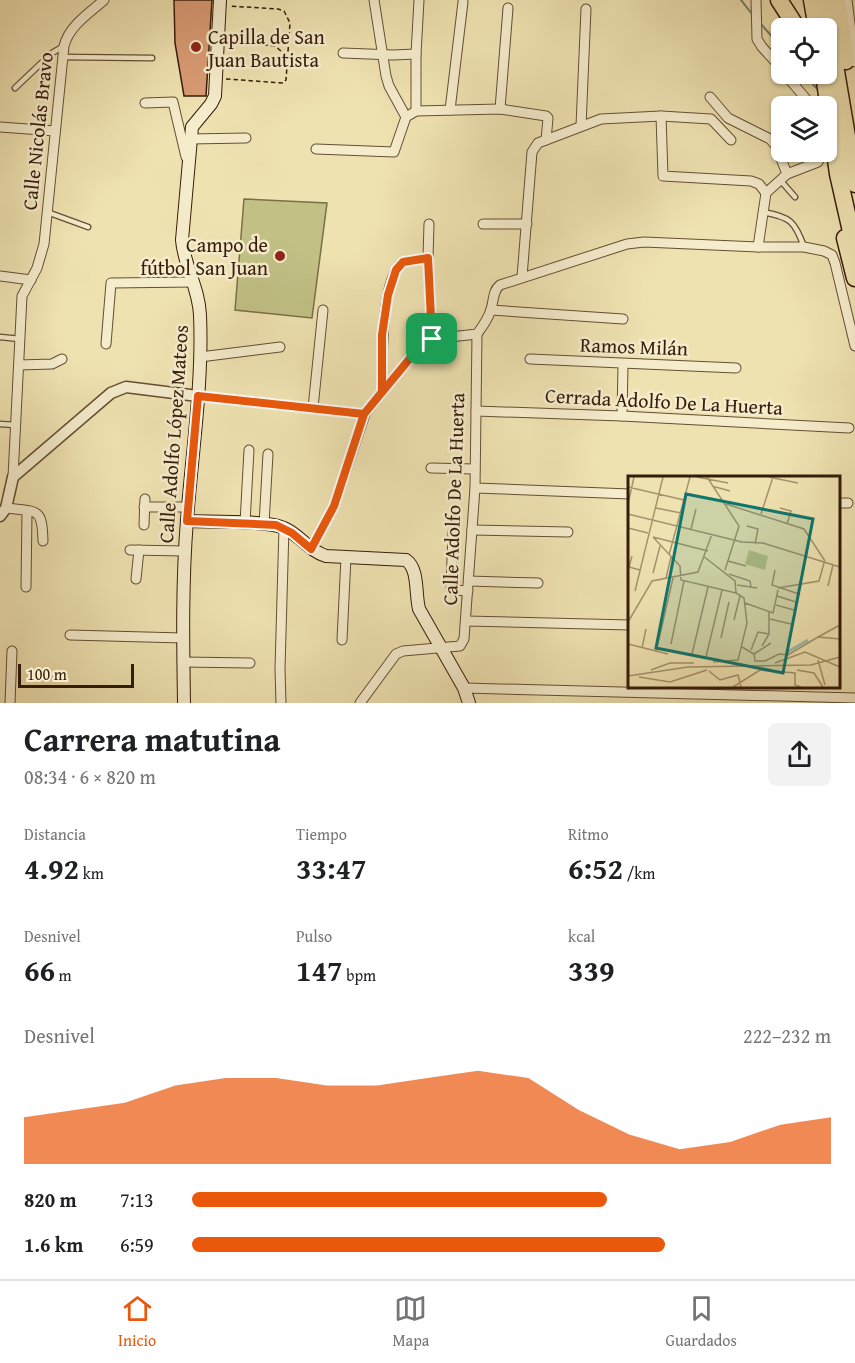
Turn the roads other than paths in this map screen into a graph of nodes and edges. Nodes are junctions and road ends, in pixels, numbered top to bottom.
1 (104, 0) edge
2 (374, 0) edge
3 (419, 0) edge
4 (756, 0) edge
5 (779, 0) edge
6 (812, 0) edge
7 (824, 0) edge
8 (837, 0) edge
9 (847, 0) edge
10 (463, 2) dead end
11 (220, 3) edge
12 (508, 8) dead end
13 (586, 9) dead end
14 (791, 18) edge
15 (815, 18) edge
16 (853, 41) edge
17 (64, 46) junction
18 (343, 53) dead end
19 (416, 54) junction
20 (382, 55) junction
21 (771, 56) edge
22 (62, 57) junction
23 (152, 58) dead end
24 (841, 70) edge
25 (793, 84) edge
26 (15, 88) dead end
27 (804, 96) edge
28 (710, 97) dead end
29 (145, 103) dead end
30 (500, 109) junction
31 (450, 110) junction
32 (416, 111) junction
33 (406, 117) junction
34 (661, 117) junction
35 (855, 119) edge
36 (581, 126) junction
37 (0, 127) edge
38 (55, 131) junction
39 (246, 138) dead end
40 (190, 139) junction
41 (546, 140) junction
42 (731, 140) dead end
43 (316, 149) dead end
44 (818, 162) edge
45 (830, 162) edge
46 (188, 165) junction
47 (783, 177) junction
48 (849, 177) edge
49 (766, 193) junction
50 (795, 197) dead end
51 (47, 212) junction
52 (763, 212) junction
53 (429, 224) dead end
54 (483, 224) dead end
55 (527, 224) junction
56 (88, 227) dead end
57 (758, 247) junction
58 (804, 247) junction
59 (855, 249) edge
60 (428, 258) junction
61 (0, 276) edge
62 (522, 277) junction
63 (855, 278) edge
64 (31, 280) junction
65 (194, 282) junction
66 (323, 310) dead end
67 (491, 310) junction
68 (623, 319) dead end
69 (477, 334) junction
70 (0, 337) edge
71 (20, 339) junction
72 (432, 339) junction
73 (106, 344) dead end
74 (855, 346) edge
75 (280, 347) dead end
76 (200, 357) junction
77 (62, 359) dead end
78 (530, 359) dead end
79 (19, 365) junction
80 (623, 365) junction
81 (736, 368) dead end
82 (382, 392) junction
83 (198, 396) junction
84 (313, 408) junction
85 (476, 411) junction
86 (364, 414) junction
87 (622, 416) junction
88 (0, 424) edge
89 (15, 425) junction
90 (849, 428) dead end
91 (249, 450) dead end
92 (268, 454) dead end
93 (431, 468) dead end
94 (475, 469) junction
95 (13, 477) junction
96 (475, 488) junction
97 (628, 495) edge
98 (188, 507) junction
99 (27, 511) junction
100 (3, 512) edge
101 (187, 521) junction
102 (245, 523) junction
103 (264, 524) junction
104 (144, 525) dead end
105 (284, 527) junction
106 (472, 530) junction
107 (453, 532) dead end
108 (568, 532) dead end
109 (44, 541) dead end
110 (311, 549) junction
111 (185, 551) junction
112 (346, 557) junction
113 (136, 579) dead end
114 (538, 583) dead end
115 (469, 586) junction
116 (26, 587) dead end
117 (466, 621) junction
118 (628, 625) edge
119 (70, 635) dead end
120 (183, 638) junction
121 (342, 640) dead end
122 (441, 648) junction
123 (12, 651) dead end
124 (184, 662) junction
125 (250, 663) dead end
126 (464, 688) junction
127 (855, 698) edge
128 (10, 703) edge
129 (184, 703) edge
130 (281, 703) edge
131 (360, 703) edge
132 (469, 703) edge

1 - 17 street, Calle Nicolás Bravo
2 - 20 street
3 - 19 street
4 - 21 street
5 - 14 highway
6 - 15 highway
7 - 24 highway
8 - 24 highway
9 - 16 street
10 - 31 street
11 - 40 main road, Calle Adolfo López Mateos
12 - 30 street
13 - 36 street
16 - 24 street
17 - 22 street, Calle Nicolás Bravo
17 - 26 lane
18 - 20 street
19 - 20 street
19 - 32 street
20 - 33 street
22 - 23 lane
22 - 38 street, Calle Nicolás Bravo
24 - 35 highway
24 - 48 highway
25 - 27 street
28 - 47 street
29 - 46 street
30 - 31 street
30 - 41 street
31 - 32 street
32 - 33 street
33 - 43 street
34 - 36 street
34 - 42 street
34 - 49 street
36 - 41 street
37 - 38 street
38 - 51 street, Calle Nicolás Bravo
39 - 40 street
40 - 46 main road, Calle Adolfo López Mateos
41 - 55 street
44 - 47 street
45 - 63 highway
46 - 65 main road, Calle Adolfo López Mateos
47 - 49 street
47 - 50 lane
48 - 59 highway
49 - 52 street
51 - 56 lane
51 - 64 street, Calle Nicolás Bravo
52 - 57 street
52 - 58 lane
53 - 60 street
54 - 55 street
55 - 62 street
57 - 58 street
57 - 62 street
58 - 74 street
60 - 72 street
60 - 82 street
61 - 64 street
62 - 67 street
64 - 71 street, Calle Nicolás Bravo
65 - 73 street
65 - 76 main road, Calle Adolfo López Mateos
66 - 84 street
67 - 68 street
67 - 69 street
69 - 72 street
69 - 85 street, Calle Adolfo De La Huerta
70 - 71 lane
71 - 79 street, Calle Nicolás Bravo
72 - 82 street
75 - 76 street
76 - 83 main road, Calle Adolfo López Mateos
77 - 79 street
78 - 80 street, Ramos Milán
79 - 89 street, Calle Nicolás Bravo
80 - 81 street, Ramos Milán
80 - 87 street
82 - 86 street
83 - 84 street
83 - 95 street
83 - 98 main road, Calle Adolfo López Mateos
84 - 86 street
85 - 87 street, Cerrada Adolfo De La Huerta
85 - 94 street, Calle Adolfo De La Huerta
86 - 110 street
87 - 90 street, Cerrada Adolfo De La Huerta
88 - 89 lane
89 - 95 street, Calle Nicolás Bravo
91 - 102 street
92 - 103 street
93 - 94 street
94 - 96 street, Calle Adolfo De La Huerta
95 - 100 street
96 - 97 street
96 - 106 street, Calle Adolfo De La Huerta
98 - 101 main road, Calle Adolfo López Mateos
98 - 104 street
99 - 100 street
99 - 109 street
99 - 116 street
101 - 102 main road
101 - 111 main road, Calle Adolfo López Mateos
102 - 103 main road
103 - 105 main road
105 - 110 main road
105 - 130 street
106 - 108 street
106 - 115 street, Calle Adolfo De La Huerta
107 - 115 street
110 - 112 main road
111 - 113 street
111 - 120 main road, Calle Adolfo López Mateos
112 - 121 street
112 - 122 main road
114 - 115 street
115 - 117 street, Calle Adolfo De La Huerta
117 - 118 street
117 - 122 street, Calle Adolfo De La Huerta
119 - 120 street
120 - 124 main road, Calle Adolfo López Mateos
122 - 126 main road
122 - 131 street
123 - 128 street
124 - 125 street
124 - 129 main road, Calle Adolfo López Mateos
126 - 127 street
126 - 132 main road

